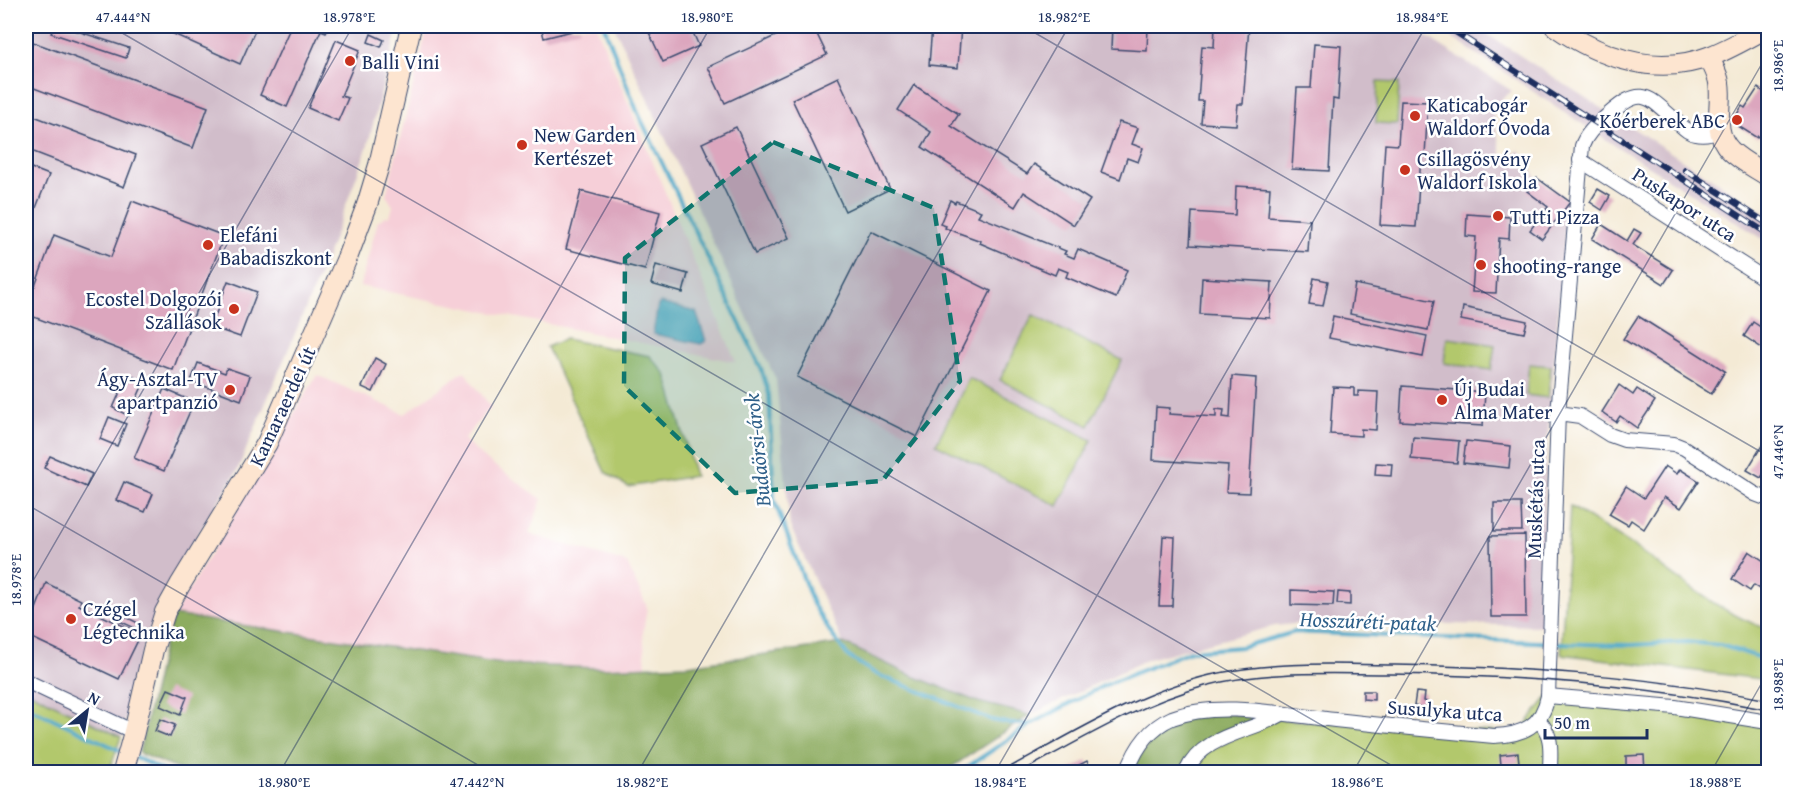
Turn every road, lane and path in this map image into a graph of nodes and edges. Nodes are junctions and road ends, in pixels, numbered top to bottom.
1 (411, 26) edge
2 (1556, 26) edge
3 (1768, 27) edge
4 (1709, 57) junction
5 (1719, 131) junction
6 (1580, 160) junction
7 (1768, 176) edge
8 (1768, 281) edge
9 (1558, 413) junction
10 (1768, 499) edge
11 (26, 681) edge
12 (1548, 696) junction
13 (1282, 714) junction
14 (1538, 720) junction
15 (1768, 722) edge
16 (128, 753) edge
17 (1127, 772) edge
18 (1186, 772) edge
19 (1550, 772) edge

1 - 16 street, Kamaraerdei út
2 - 4 street
3 - 4 street
4 - 5 street
5 - 6 street, Muskétás utca
5 - 7 street
6 - 8 street, Puskapor utca
6 - 9 street, Muskétás utca
9 - 10 street
9 - 12 street, Muskétás utca
11 - 16 street
12 - 14 street
12 - 15 street
13 - 14 street, Susulyka utca
13 - 17 street, Susulyka utca
13 - 18 street
14 - 19 street

